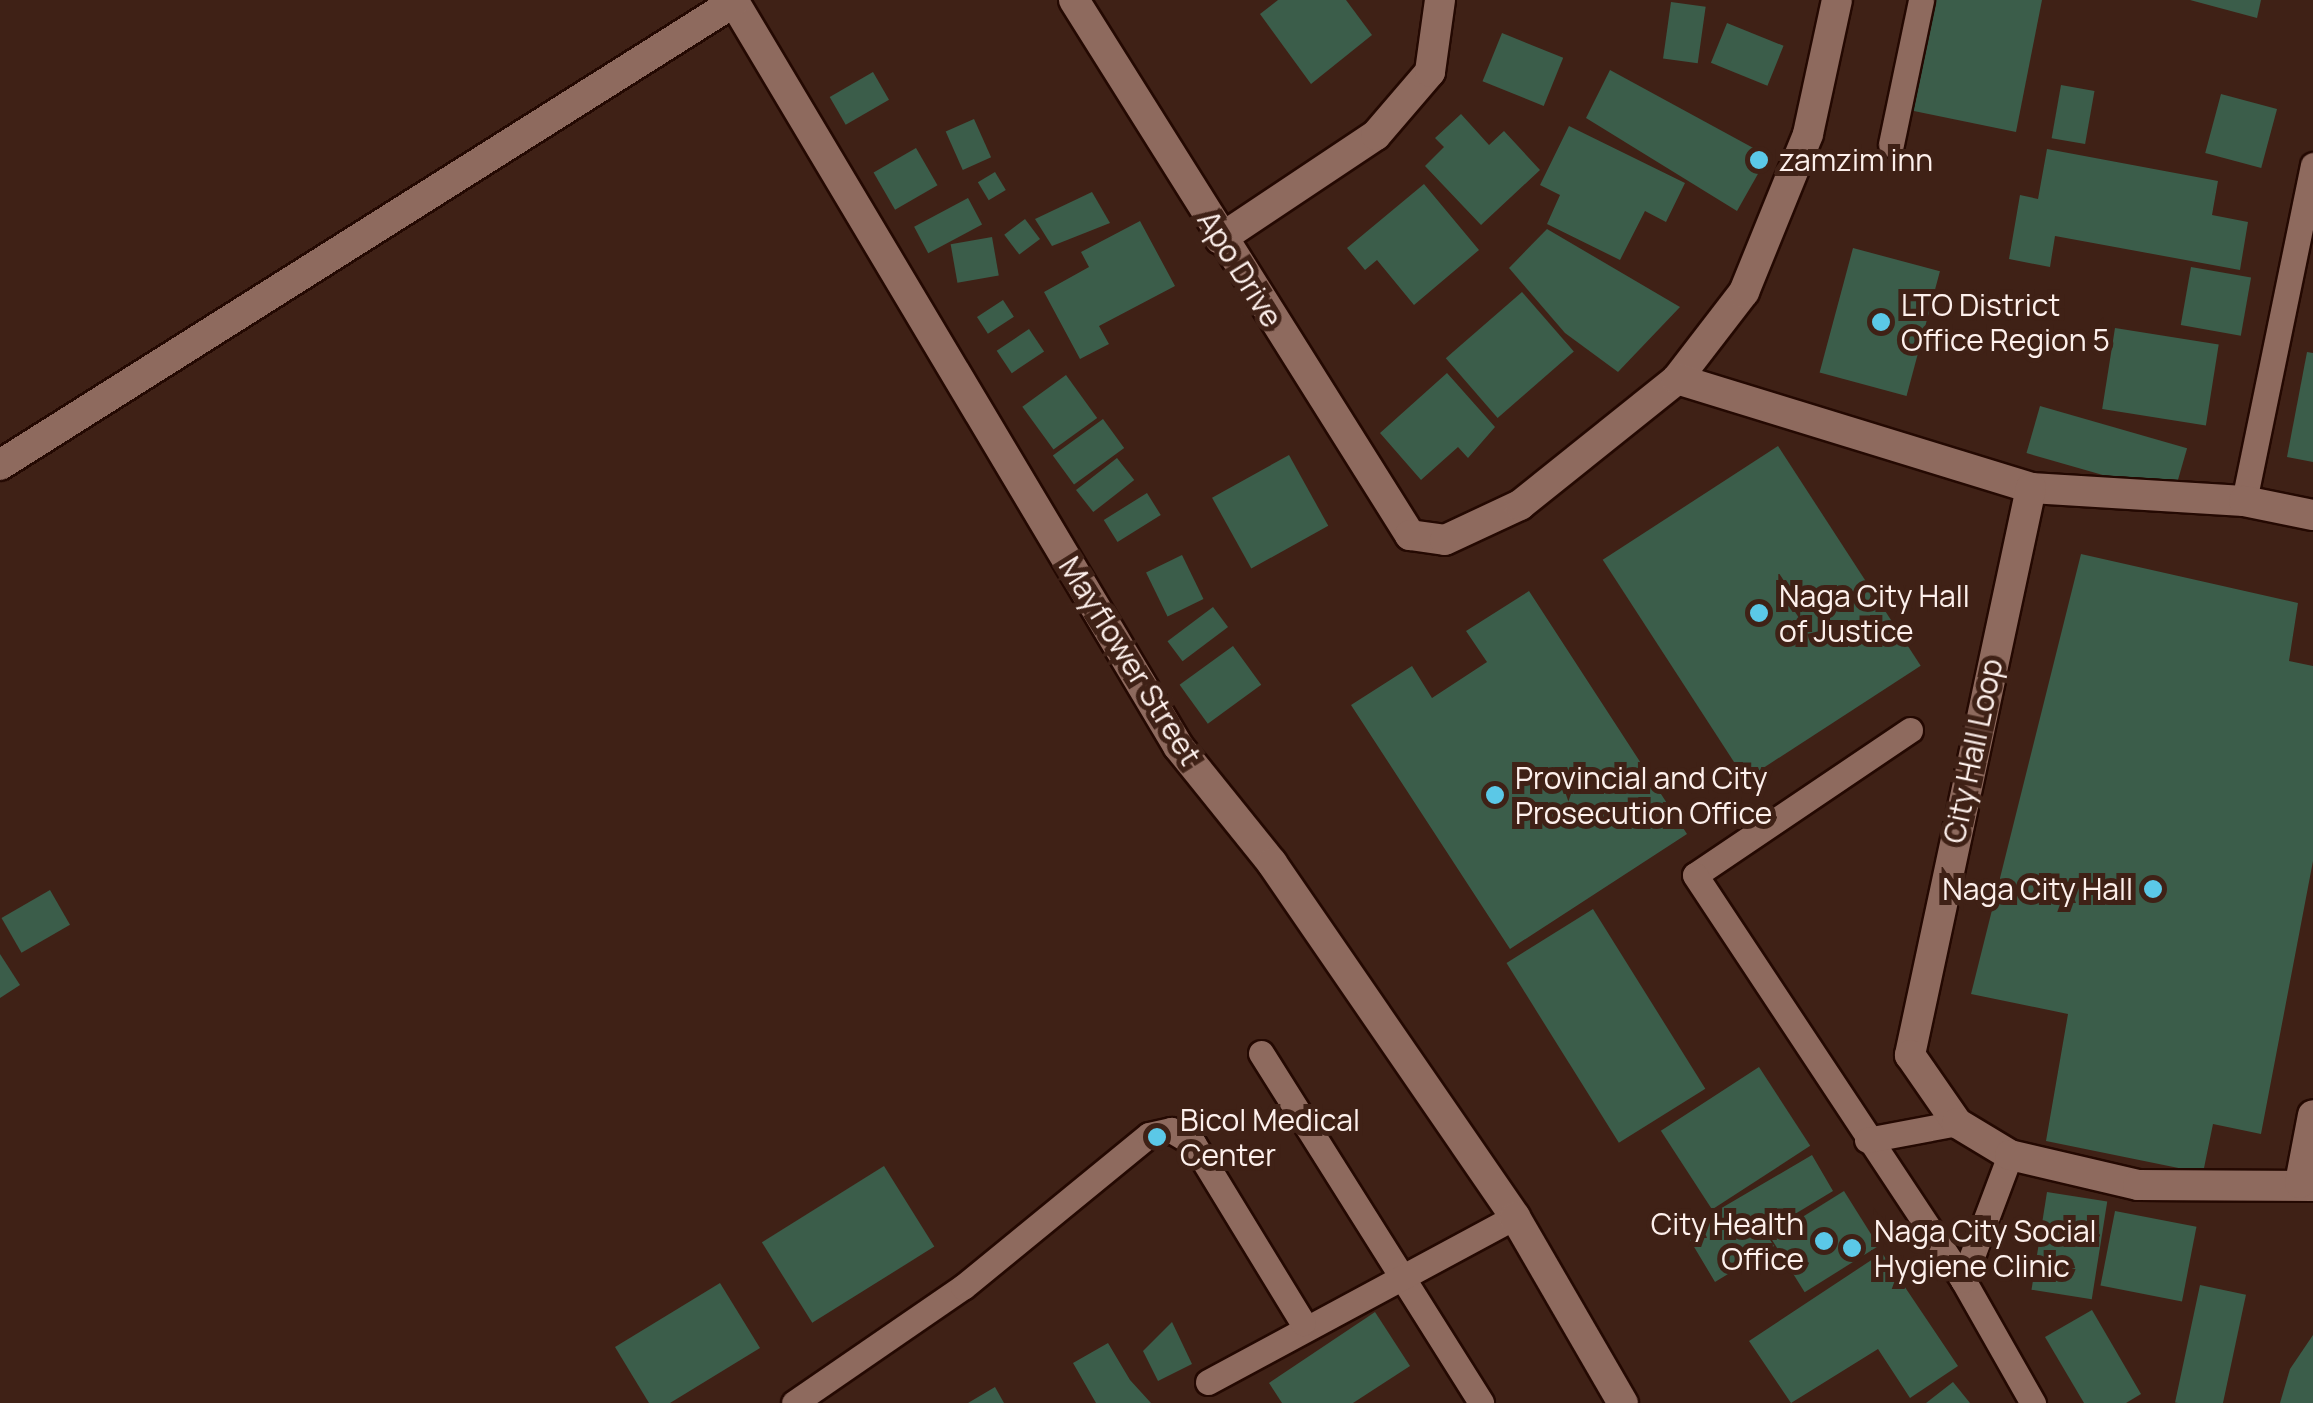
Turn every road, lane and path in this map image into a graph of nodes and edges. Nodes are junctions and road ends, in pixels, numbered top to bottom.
1 (1074, 0) edge
2 (1440, 0) edge
3 (1837, 0) edge
4 (1921, 0) edge
5 (734, 1) edge
6 (1891, 144) dead end
7 (2313, 165) edge
8 (1220, 239) junction
9 (1677, 379) junction
10 (0, 466) edge
11 (2031, 488) junction
12 (2244, 501) junction
13 (2313, 515) edge
14 (1910, 730) dead end
15 (1261, 1053) dead end
16 (2313, 1115) edge
17 (1957, 1123) junction
18 (1867, 1140) junction
19 (2010, 1155) junction
20 (2306, 1185) edge
21 (1514, 1216) junction
22 (1398, 1279) junction
23 (1962, 1280) junction
24 (1303, 1323) junction
25 (1208, 1382) dead end
26 (794, 1403) edge
27 (1481, 1403) edge
28 (1623, 1403) edge
29 (2033, 1403) edge

1 - 8 street, Apo Drive
2 - 8 street
3 - 9 street
4 - 6 lane
5 - 10 street
5 - 21 street, Mayflower Street
7 - 12 lane
8 - 9 street, Apo Drive
9 - 11 street
11 - 12 street
11 - 17 street, City Hall Loop
12 - 13 street
14 - 18 lane
15 - 22 lane
16 - 20 street, City Hall Loop
17 - 18 lane
17 - 19 street, City Hall Loop
18 - 23 lane
19 - 20 street, City Hall Loop
19 - 23 lane
21 - 22 lane
21 - 28 street, Mayflower Street
22 - 24 lane
22 - 27 lane
23 - 29 lane
24 - 25 lane
24 - 26 lane

